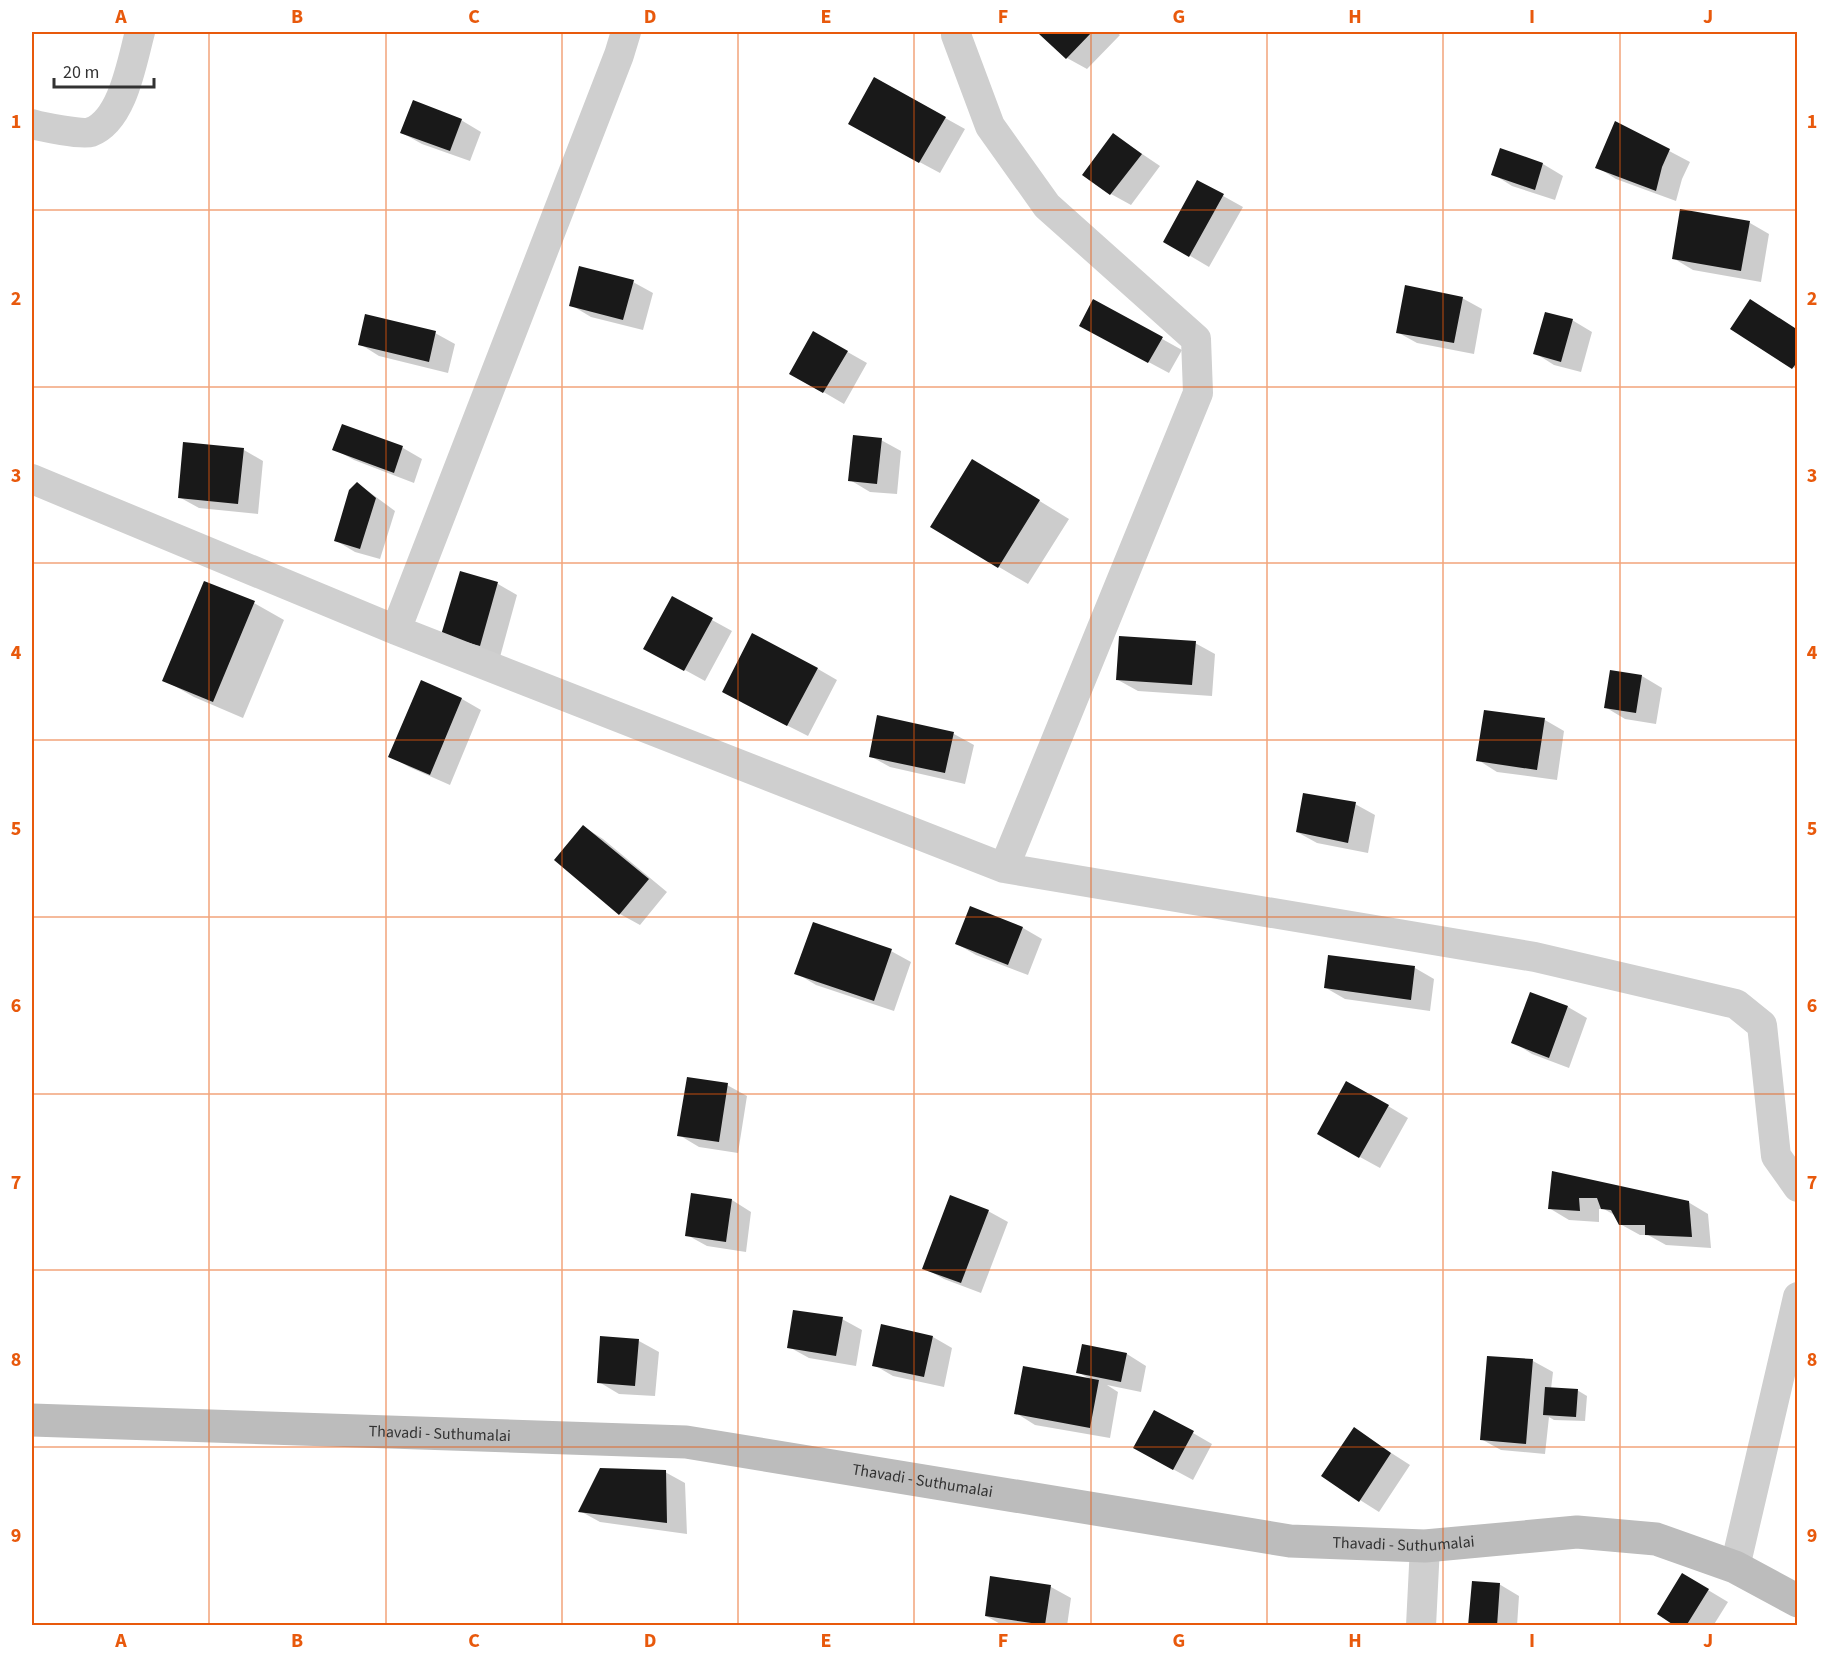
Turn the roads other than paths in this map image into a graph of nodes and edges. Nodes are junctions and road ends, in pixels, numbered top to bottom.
1 (140, 32) edge
2 (626, 32) edge
3 (957, 32) edge
4 (32, 124) edge
5 (32, 479) edge
6 (396, 630) junction
7 (1004, 868) junction
8 (1797, 1187) edge
9 (1797, 1297) edge
10 (32, 1420) edge
11 (1425, 1546) junction
12 (1735, 1567) junction
13 (1797, 1601) edge
14 (1421, 1626) edge

1 - 4 street
2 - 6 street
3 - 7 street
5 - 6 street
6 - 7 street
7 - 8 street
9 - 12 street
10 - 11 main road, Thavadi - Suthumalai
11 - 12 main road, Thavadi - Suthumalai
11 - 14 street
12 - 13 main road, Thavadi - Suthumalai

